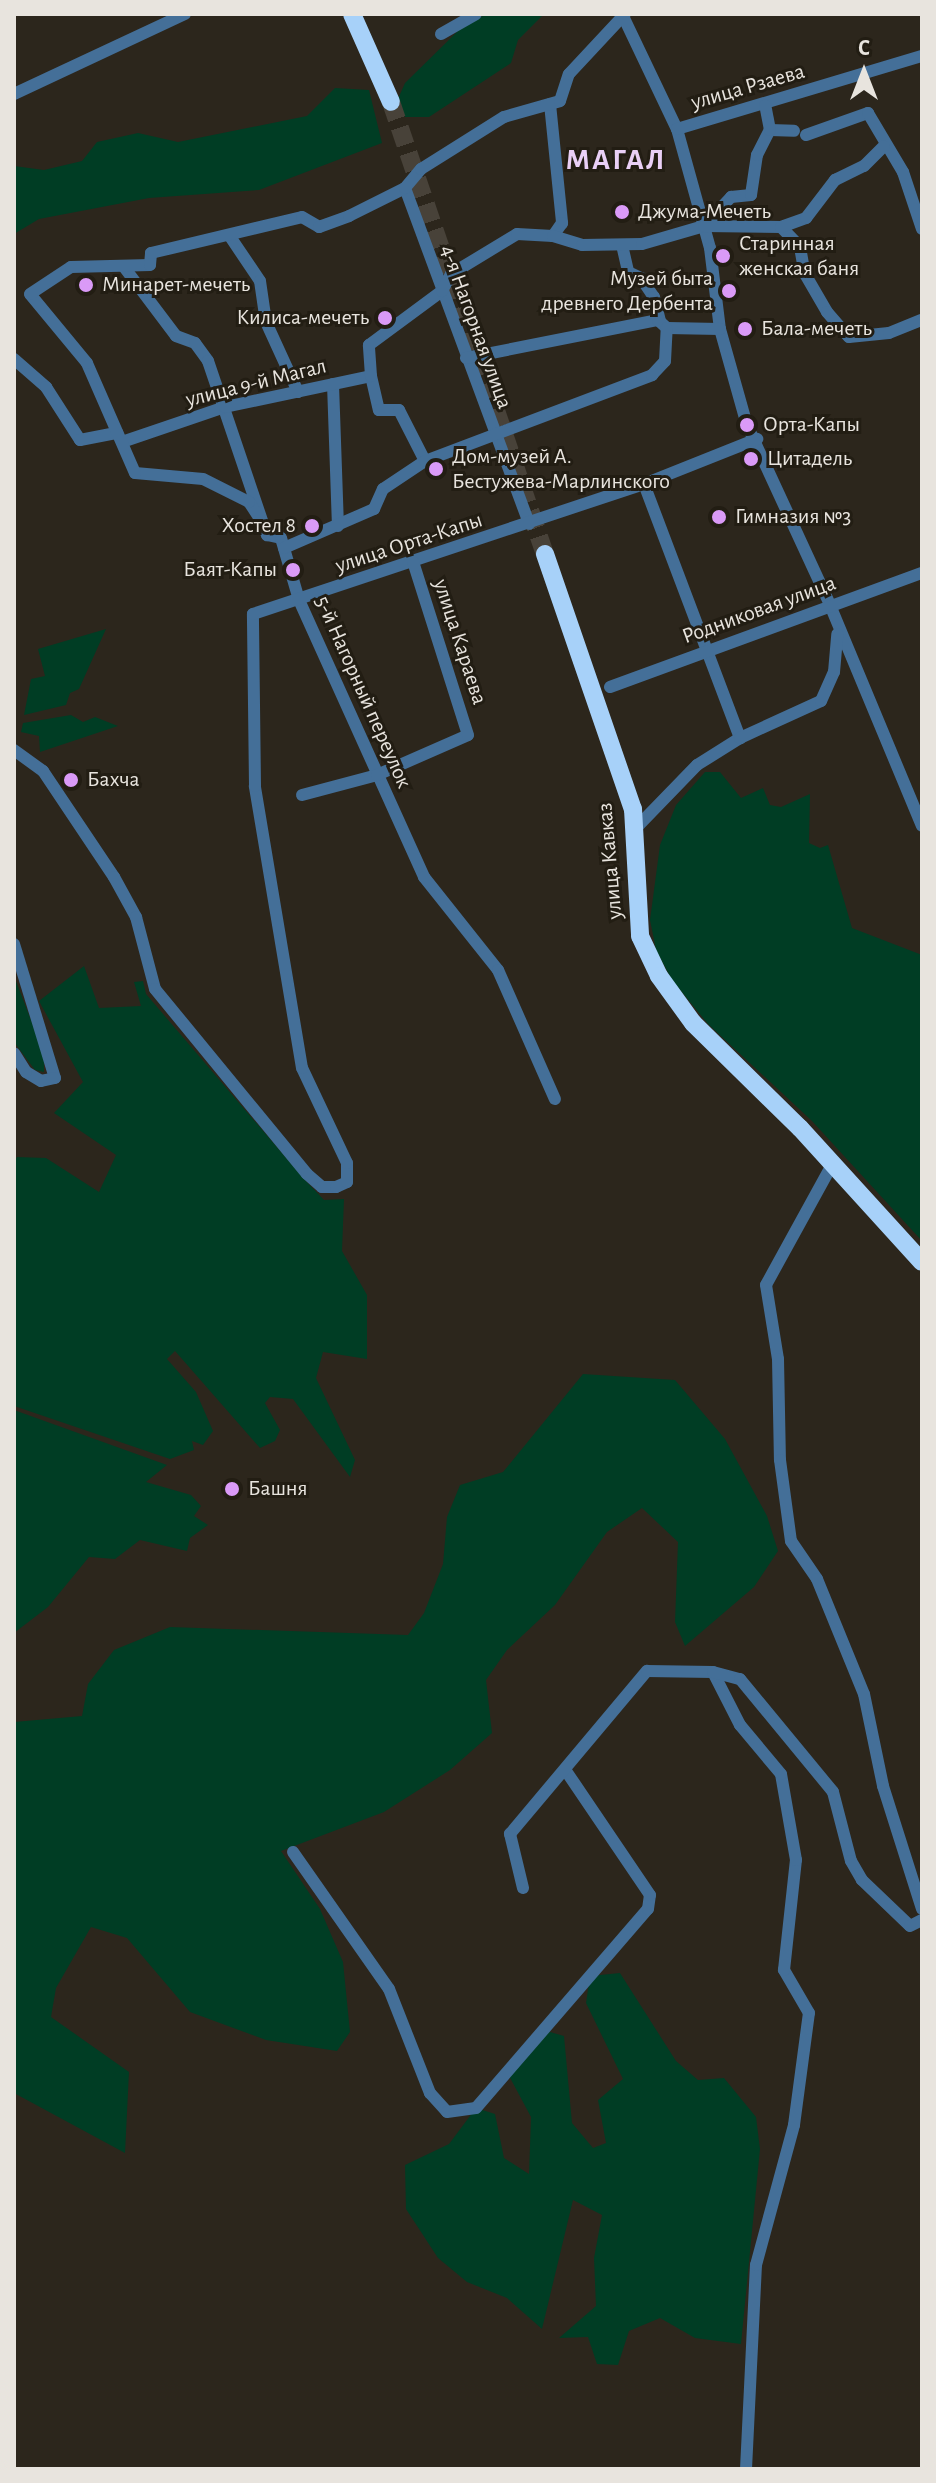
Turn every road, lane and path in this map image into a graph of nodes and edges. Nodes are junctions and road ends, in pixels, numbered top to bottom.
1 (185, 14) edge
2 (352, 14) edge
3 (476, 14) edge
4 (624, 15) edge
5 (441, 34) dead end
6 (922, 56) edge
7 (14, 94) edge
8 (391, 102) tunnel mouth
9 (550, 104) junction
10 (765, 105) junction
11 (677, 129) junction
12 (770, 130) junction
13 (884, 146) junction
14 (405, 188) junction
15 (704, 226) junction
16 (781, 227) junction
17 (922, 229) edge
18 (229, 235) junction
19 (553, 236) junction
20 (622, 245) junction
21 (124, 267) junction
22 (442, 291) junction
23 (922, 320) edge
24 (664, 324) junction
25 (720, 329) junction
26 (466, 358) junction
27 (14, 359) edge
28 (371, 376) junction
29 (333, 384) junction
30 (298, 392) junction
31 (225, 407) junction
32 (493, 434) junction
33 (120, 437) junction
34 (757, 439) junction
35 (425, 461) junction
36 (644, 484) junction
37 (262, 522) junction
38 (529, 524) junction
39 (338, 526) junction
40 (284, 548) junction
41 (545, 554) tunnel mouth
42 (413, 562) junction
43 (922, 573) edge
44 (299, 600) junction
45 (830, 605) junction
46 (836, 627) junction
47 (704, 652) junction
48 (610, 687) dead end
49 (740, 738) junction
50 (14, 750) edge
51 (377, 775) junction
52 (302, 795) dead end
53 (922, 826) edge
54 (635, 829) junction
55 (14, 944) edge
56 (14, 1053) edge
57 (555, 1099) dead end
58 (833, 1163) junction
59 (922, 1262) edge
60 (713, 1672) junction
61 (566, 1771) junction
62 (293, 1852) dead end
63 (523, 1888) dead end
64 (922, 1909) edge
65 (921, 1924) edge
66 (746, 2469) edge

1 - 7 street
2 - 8 highway
3 - 5 street
4 - 9 street
4 - 11 street
6 - 10 street, улица Рзаева
9 - 14 street
9 - 19 street
10 - 11 street, улица Рзаева
10 - 12 street
11 - 15 street
12 - 13 street
12 - 15 street
13 - 16 street
13 - 17 street
14 - 18 street
14 - 22 street, 4-я Нагорная улица
15 - 16 street
15 - 20 street
15 - 25 street
16 - 23 street
18 - 21 street
18 - 30 street
19 - 20 street
19 - 22 street
20 - 24 street
21 - 31 street, 5-й Нагорный переулок
21 - 33 street
22 - 26 street, 4-я Нагорная улица
22 - 28 street
24 - 25 street
24 - 26 street
24 - 32 street
25 - 34 street
26 - 32 street, 4-я Нагорная улица
27 - 33 street, улица 9-й Магал
28 - 29 street, улица 9-й Магал
28 - 35 street
29 - 30 street, улица 9-й Магал
29 - 39 street
30 - 31 street, улица 9-й Магал
31 - 33 street, улица 9-й Магал
31 - 37 street, 5-й Нагорный переулок
32 - 35 street
32 - 38 street, 4-я Нагорная улица
33 - 37 street
34 - 36 street, улица Орта-Капы
34 - 45 street
35 - 39 street
36 - 38 street, улица Орта-Капы
36 - 47 street
37 - 40 street, 5-й Нагорный переулок
38 - 42 street, улица Орта-Капы
39 - 40 street
40 - 44 street, 5-й Нагорный переулок
41 - 54 highway, улица Кавказ
42 - 44 street, улица Орта-Капы
42 - 51 street, улица Караева
43 - 45 street, Родниковая улица
44 - 50 street, улица Орта-Капы
44 - 51 street, 5-й Нагорный переулок
45 - 46 street
45 - 47 street, Родниковая улица
46 - 49 street
46 - 53 street
47 - 48 street, Родниковая улица
47 - 49 street
49 - 54 street
51 - 52 street
51 - 57 street, 5-й Нагорный переулок
54 - 58 highway, улица Кавказ
55 - 56 street
58 - 59 highway, улица Кавказ
58 - 64 street
60 - 61 street
60 - 65 street
60 - 66 street
61 - 62 street
61 - 63 street

